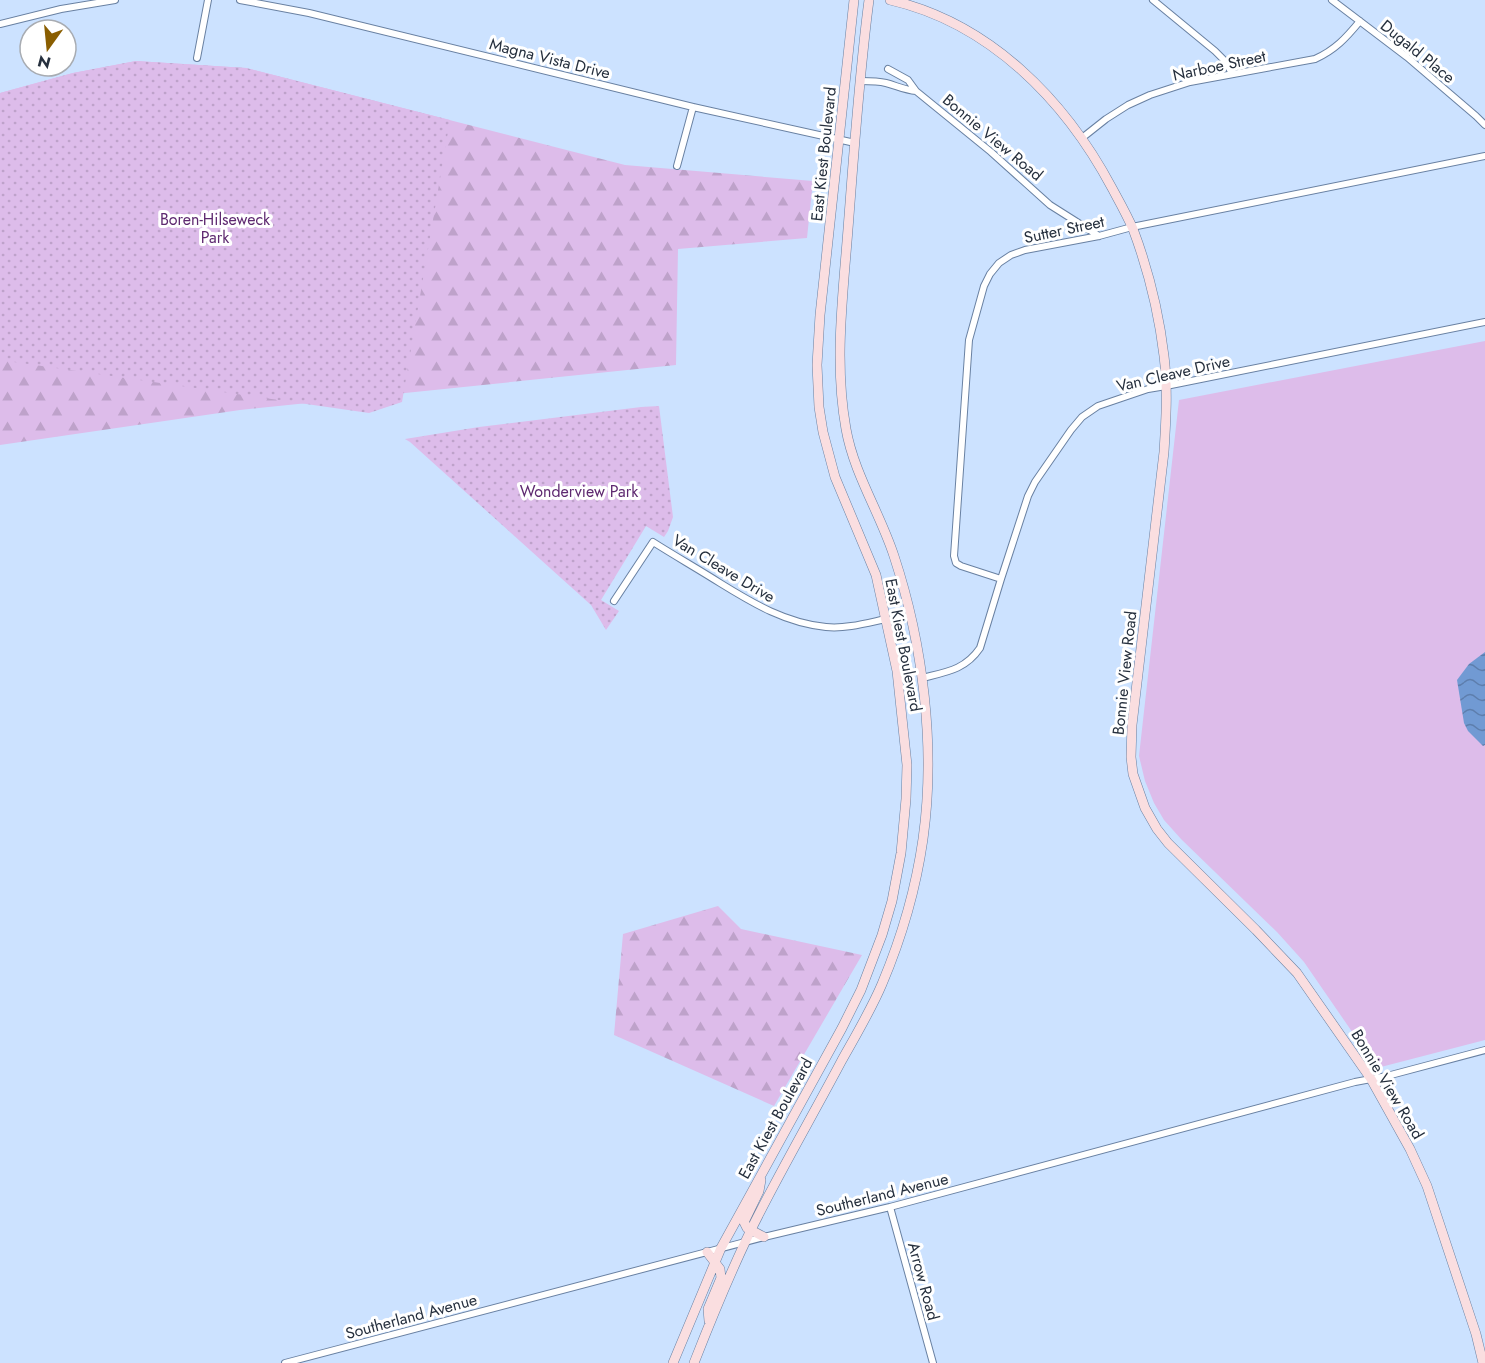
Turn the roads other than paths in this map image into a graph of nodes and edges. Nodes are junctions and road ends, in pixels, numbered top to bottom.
1 (115, 0) edge
2 (208, 0) edge
3 (240, 0) edge
4 (854, 0) edge
5 (869, 0) edge
6 (890, 0) edge
7 (1153, 0) edge
8 (1332, 0) edge
9 (1360, 21) junction
10 (0, 24) edge
11 (197, 58) dead end
12 (888, 69) dead end
13 (1232, 74) junction
14 (861, 81) junction
15 (916, 91) junction
16 (693, 107) junction
17 (1485, 125) edge
18 (1082, 138) junction
19 (839, 139) junction
20 (855, 143) junction
21 (1485, 156) edge
22 (677, 166) dead end
23 (1132, 227) junction
24 (1099, 236) junction
25 (1485, 322) edge
26 (1166, 386) junction
27 (1000, 579) junction
28 (614, 601) dead end
29 (886, 620) junction
30 (922, 678) junction
31 (882, 935) junction
32 (898, 940) junction
33 (1485, 1050) edge
34 (1371, 1079) junction
35 (762, 1172) junction
36 (890, 1207) junction
37 (751, 1230) junction
38 (764, 1237) junction
39 (746, 1242) junction
40 (721, 1248) junction
41 (707, 1252) junction
42 (714, 1262) junction
43 (709, 1323) junction
44 (285, 1363) edge
45 (673, 1363) edge
46 (694, 1363) edge
47 (933, 1363) edge
48 (1482, 1363) edge

1 - 10 street
2 - 11 street
3 - 16 street, Magna Vista Drive
4 - 19 main road, East Kiest Boulevard
5 - 14 main road, East Kiest Boulevard
6 - 18 main road, Bonnie View Road
7 - 13 street
8 - 9 street, Dugald Place
9 - 13 street, Narboe Street
9 - 17 street, Dugald Place
12 - 15 street
13 - 18 street, Narboe Street
14 - 15 street, Bonnie View Road
14 - 20 main road, East Kiest Boulevard
15 - 24 street, Bonnie View Road
16 - 19 street, Magna Vista Drive
16 - 22 street
18 - 23 main road, Bonnie View Road
19 - 20 street, Magna Vista Drive
19 - 29 main road, East Kiest Boulevard
20 - 30 main road, East Kiest Boulevard
21 - 23 street, Sutter Street
23 - 24 street, Sutter Street
23 - 26 main road, Bonnie View Road
24 - 27 street, Sutter Street
25 - 26 street, Van Cleave Drive
26 - 27 street, Van Cleave Drive
26 - 34 main road, Bonnie View Road
27 - 30 street, Van Cleave Drive
28 - 29 street, Van Cleave Drive
29 - 31 main road, East Kiest Boulevard
30 - 32 main road, East Kiest Boulevard
31 - 32 main road
31 - 35 main road, East Kiest Boulevard
32 - 37 main road, East Kiest Boulevard
33 - 34 street, Southerland Avenue
34 - 36 street, Southerland Avenue
34 - 48 main road, Bonnie View Road
35 - 37 main road
35 - 40 main road, East Kiest Boulevard
36 - 38 street, Southerland Avenue
36 - 47 street, Arrow Road
37 - 38 main road
37 - 39 main road, East Kiest Boulevard
38 - 39 street, Southerland Avenue
39 - 40 street, Southerland Avenue
39 - 43 main road, East Kiest Boulevard
40 - 41 street, Southerland Avenue
40 - 42 main road, East Kiest Boulevard
41 - 42 main road
41 - 44 street, Southerland Avenue
42 - 43 main road
42 - 45 main road, East Kiest Boulevard
43 - 46 main road, East Kiest Boulevard

